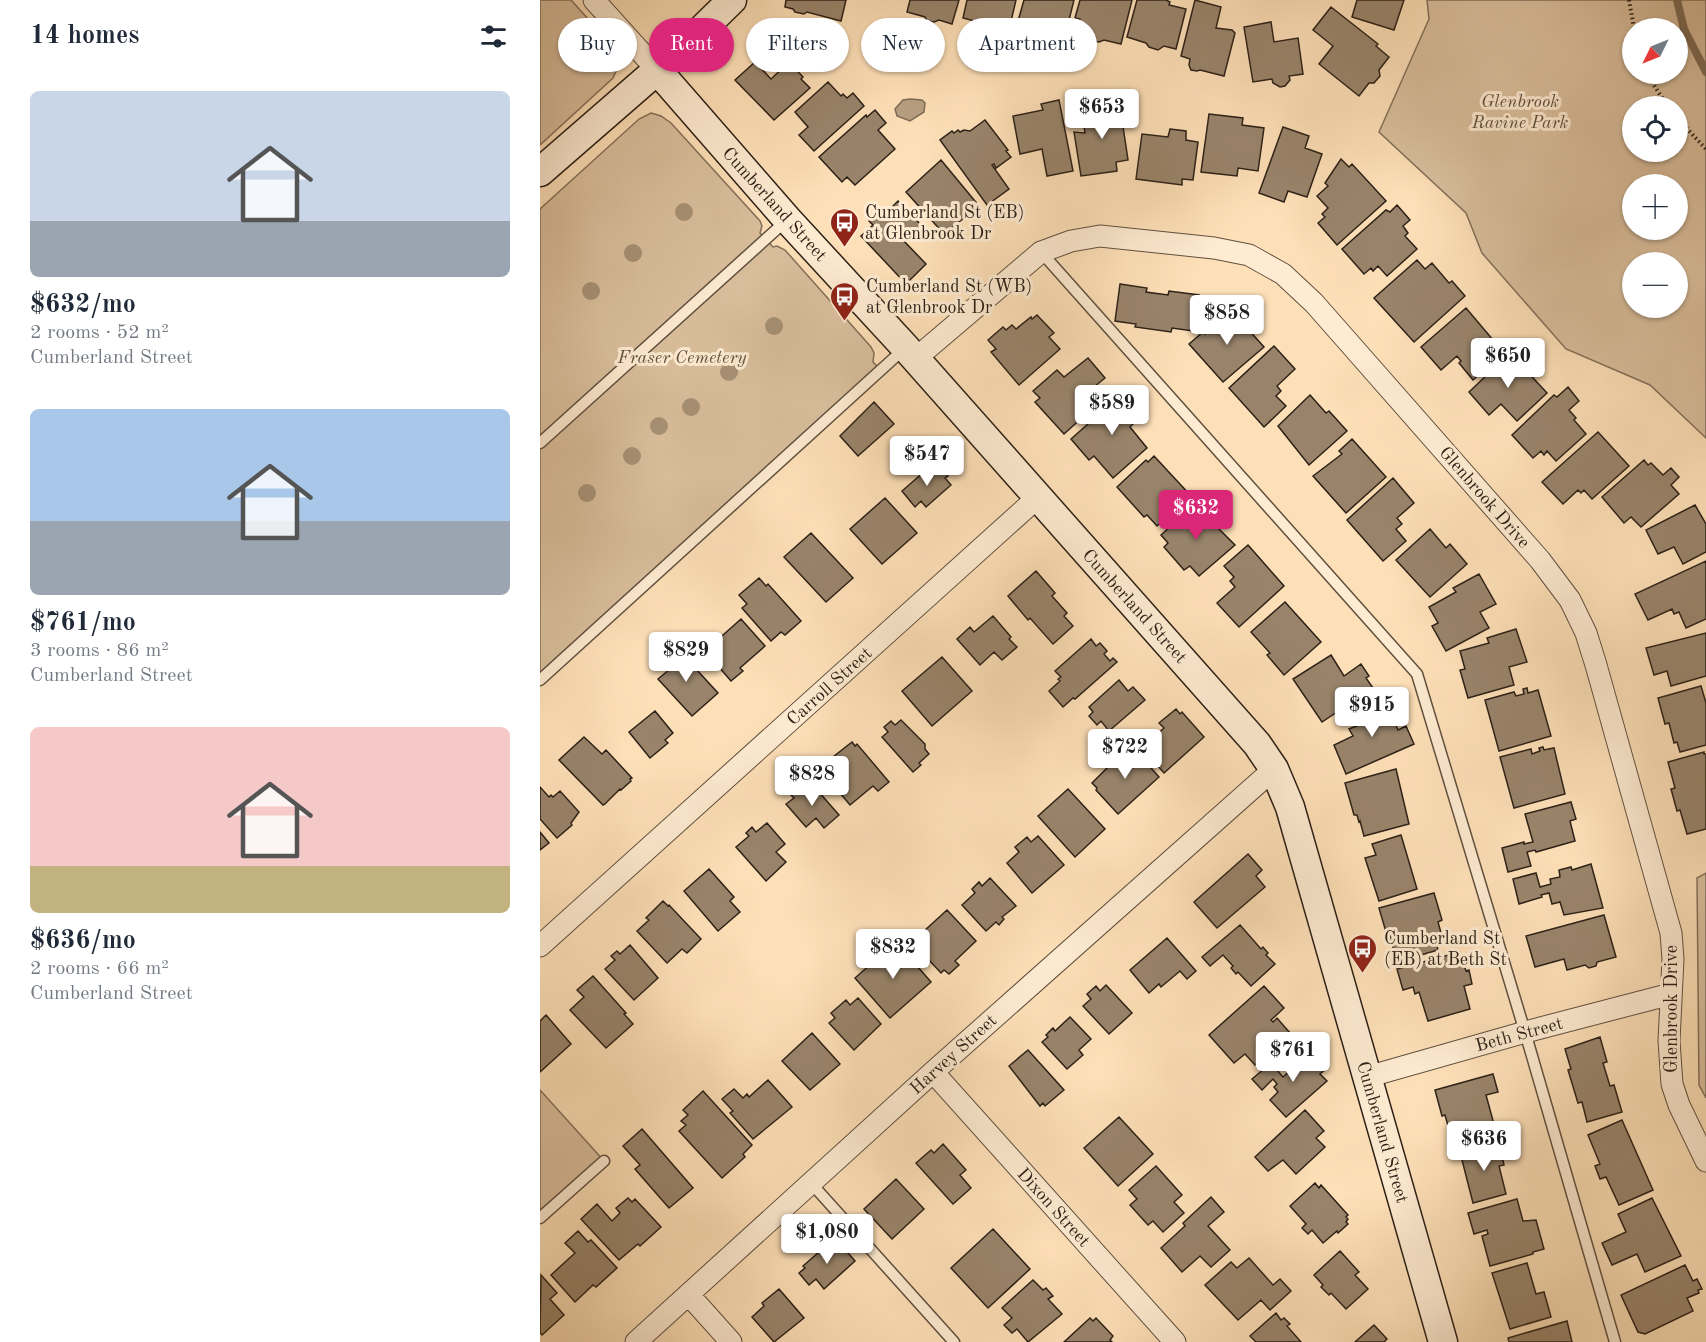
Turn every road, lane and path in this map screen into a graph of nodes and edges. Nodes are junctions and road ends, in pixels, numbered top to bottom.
1 (594, 0) edge
2 (732, 0) edge
3 (1628, 0) edge
4 (715, 18) edge
5 (1632, 18) edge
6 (649, 61) edge
7 (655, 72) edge
8 (659, 72) edge
9 (1688, 130) edge
10 (1706, 149) edge
11 (540, 172) edge
12 (788, 219) junction
13 (1041, 252) junction
14 (910, 353) junction
15 (540, 443) edge
16 (1037, 498) junction
17 (540, 680) edge
18 (1274, 769) junction
19 (540, 946) edge
20 (1671, 994) junction
21 (1525, 1032) junction
22 (933, 1072) junction
23 (1367, 1077) junction
24 (604, 1161) dead end
25 (1706, 1161) edge
26 (811, 1183) junction
27 (540, 1218) edge
28 (688, 1295) junction
29 (636, 1342) edge
30 (731, 1342) edge
31 (954, 1342) edge
32 (1175, 1342) edge
33 (1443, 1342) edge
34 (1615, 1342) edge

1 - 6 street, Cumberland Street
2 - 4 street
3 - 5 path
7 - 11 street
8 - 12 street, Cumberland Street
9 - 10 path
12 - 14 street, Cumberland Street
12 - 15 lane
13 - 14 street, Glenbrook Drive
13 - 20 street, Glenbrook Drive
13 - 21 lane
14 - 16 street, Cumberland Street
14 - 17 lane
16 - 18 street, Cumberland Street
16 - 19 street, Carroll Street
18 - 22 street, Harvey Street
18 - 23 street, Cumberland Street
20 - 21 street, Beth Street
20 - 25 street, Glenbrook Drive
21 - 23 street, Beth Street
21 - 34 lane
22 - 26 street, Harvey Street
22 - 32 street, Dixon Street
23 - 33 street, Cumberland Street
24 - 27 lane
26 - 28 street, Harvey Street
26 - 31 lane
28 - 29 street, Harvey Street
28 - 30 street

